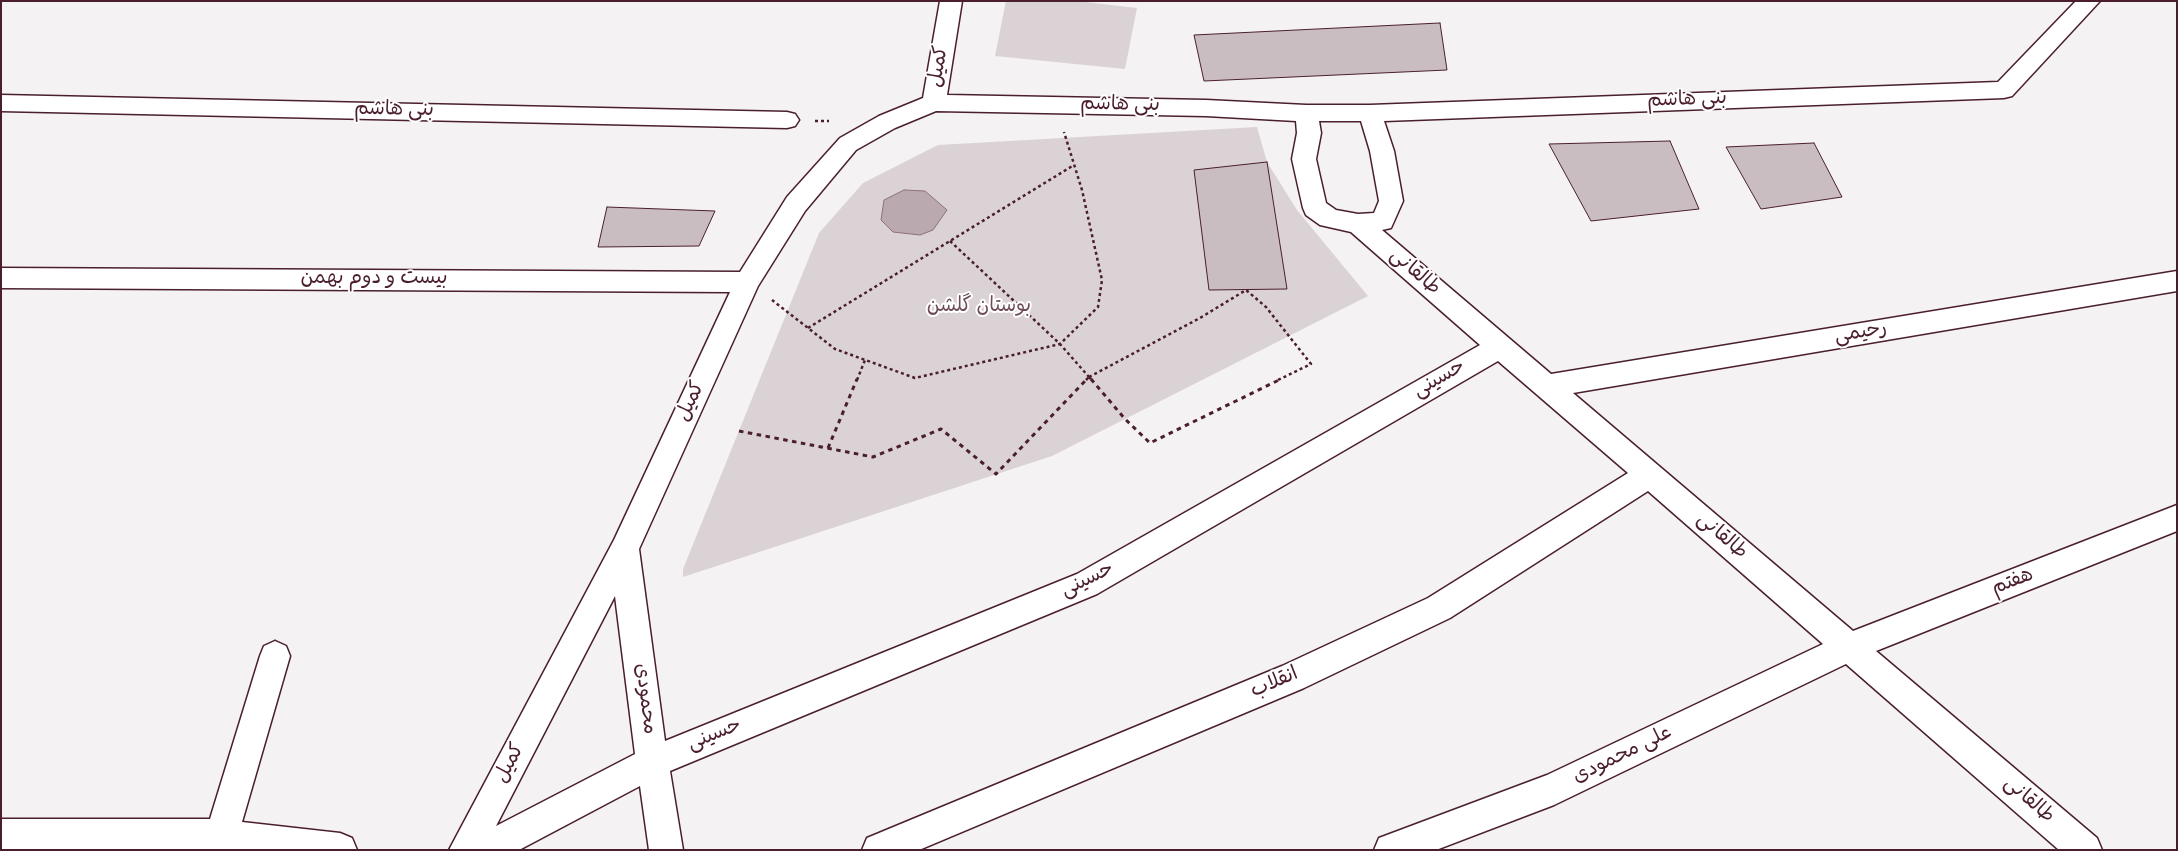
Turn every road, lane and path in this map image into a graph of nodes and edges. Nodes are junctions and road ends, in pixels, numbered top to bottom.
1 (951, 1) edge
2 (2089, 1) edge
3 (1, 103) edge
4 (934, 103) junction
5 (1056, 105) junction
6 (1306, 113) junction
7 (1370, 113) junction
8 (787, 120) dead end
9 (1074, 165) junction
10 (1358, 224) junction
11 (950, 241) junction
12 (1, 278) edge
13 (2177, 281) edge
14 (747, 282) junction
15 (808, 328) junction
16 (1060, 344) junction
17 (1499, 346) junction
18 (865, 360) junction
19 (1089, 377) junction
20 (1546, 386) junction
21 (739, 431) dead end
22 (828, 448) junction
23 (1648, 474) junction
24 (2177, 518) edge
25 (624, 549) junction
26 (1849, 647) junction
27 (275, 656) dead end
28 (652, 762) junction
29 (1, 836) edge
30 (221, 836) junction
31 (340, 850) edge
32 (466, 850) edge
33 (485, 850) edge
34 (666, 850) edge
35 (879, 850) edge
36 (1391, 850) edge
37 (2085, 850) edge

1 - 4 street, کمیل
2 - 7 street, بنی هاشم
3 - 8 street, بنی هاشم
4 - 5 street, بنی هاشم
4 - 14 street, کمیل
5 - 6 street, بنی هاشم
5 - 9 path
6 - 7 street, بنی هاشم
6 - 10 street
7 - 10 street
9 - 11 path
9 - 16 path
10 - 17 street, طالقانی
11 - 15 path
11 - 16 path
12 - 14 street, بیست و دوم بهمن
13 - 20 street, رحیمی
14 - 15 path
14 - 25 street, کمیل
15 - 18 path
16 - 18 path
16 - 19 path
17 - 20 street, طالقانی
17 - 28 street, حسینی
18 - 22 path
19 - 19 path
19 - 22 path
20 - 23 street, طالقانی
21 - 22 path
23 - 26 street, طالقانی
23 - 35 street, انقلاب
24 - 26 street, هفتم
25 - 28 street, محمودی
25 - 32 street, کمیل
26 - 36 street, علی محمودی
26 - 37 street, طالقانی
27 - 30 street
28 - 33 street, حسینی
28 - 34 street, محمودی
29 - 30 street
30 - 31 street

